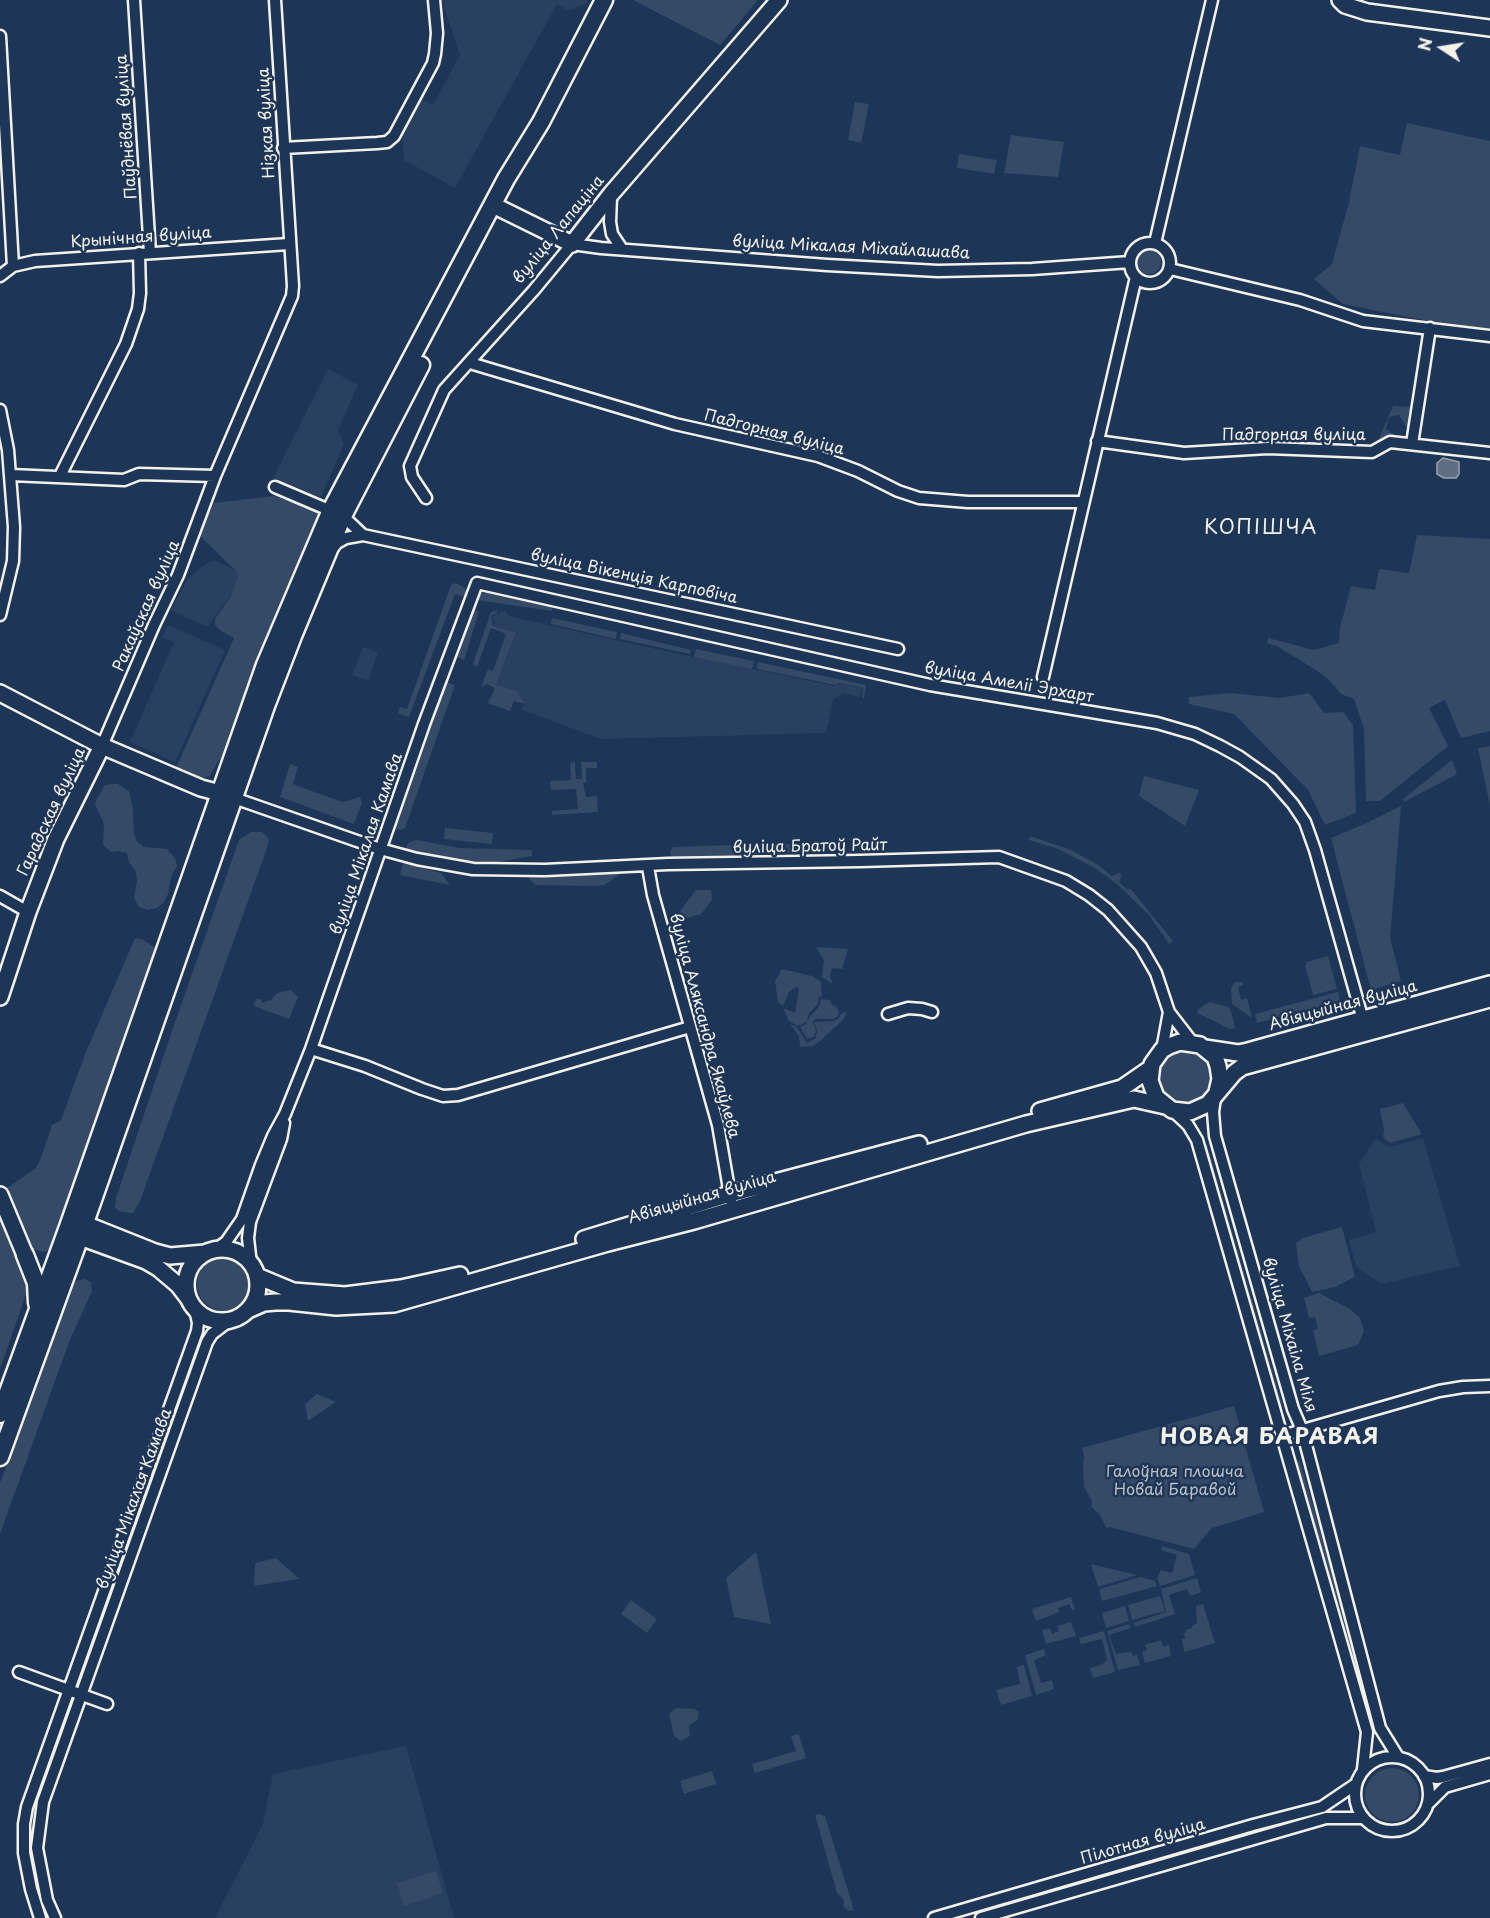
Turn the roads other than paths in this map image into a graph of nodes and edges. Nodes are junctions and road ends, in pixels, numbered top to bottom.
1 (134, 0) edge
2 (275, 0) edge
3 (434, 0) edge
4 (604, 0) edge
5 (779, 0) edge
6 (1212, 0) edge
7 (1340, 0) edge
8 (1490, 28) edge
9 (0, 36) edge
10 (2, 132) edge
11 (283, 148) junction
12 (611, 194) junction
13 (498, 207) junction
14 (572, 243) junction
15 (1155, 243) junction
16 (289, 244) junction
17 (622, 249) junction
18 (144, 253) junction
19 (1130, 262) junction
20 (12, 266) junction
21 (1170, 269) junction
22 (0, 276) edge
23 (1136, 277) junction
24 (1430, 328) junction
25 (1490, 336) edge
26 (470, 363) junction
27 (0, 410) edge
28 (1097, 441) junction
29 (1412, 444) junction
30 (1490, 453) edge
31 (11, 475) junction
32 (60, 476) junction
33 (215, 476) junction
34 (274, 487) dead end
35 (426, 498) dead end
36 (1083, 502) junction
37 (337, 513) junction
38 (363, 535) junction
39 (320, 553) junction
40 (477, 583) joint
41 (0, 615) edge
42 (898, 649) dead end
43 (1043, 677) dead end
44 (0, 693) edge
45 (102, 746) junction
46 (227, 796) junction
47 (380, 849) junction
48 (648, 867) junction
49 (0, 896) edge
50 (28, 912) junction
51 (1490, 984) edge
52 (0, 997) edge
53 (1490, 999) edge
54 (932, 1012) dead end
55 (1169, 1012) junction
56 (888, 1014) dead end
57 (1363, 1020) junction
58 (690, 1027) junction
59 (1199, 1045) junction
60 (311, 1049) junction
61 (1162, 1050) junction
62 (1151, 1068) junction
63 (1217, 1092) junction
64 (1168, 1108) junction
65 (285, 1113) junction
66 (0, 1195) edge
67 (731, 1201) junction
68 (78, 1229) junction
69 (61, 1248) junction
70 (210, 1251) junction
71 (25, 1255) junction
72 (254, 1270) junction
73 (191, 1304) junction
74 (37, 1311) junction
75 (248, 1311) junction
76 (229, 1321) junction
77 (1490, 1386) edge
78 (0, 1414) edge
79 (1302, 1430) junction
80 (1282, 1436) junction
81 (0, 1457) edge
82 (18, 1672) dead end
83 (67, 1690) junction
84 (80, 1695) junction
85 (107, 1704) dead end
86 (1398, 1757) junction
87 (1490, 1764) edge
88 (1364, 1769) junction
89 (1490, 1774) edge
90 (1424, 1776) junction
91 (1356, 1784) junction
92 (1428, 1804) junction
93 (1363, 1818) junction
94 (40, 1918) edge
95 (55, 1918) edge
96 (934, 1918) edge
97 (981, 1918) edge

1 - 18 street, Паўднёвая вуліца
2 - 11 street, Нізкая вуліца
3 - 11 street
4 - 13 main road
5 - 12 main road, вуліца Лапаціна
6 - 15 street
7 - 8 main road
9 - 10 street
10 - 20 street
11 - 16 street, Нізкая вуліца
12 - 14 main road, вуліца Лапаціна
12 - 17 street
13 - 14 main road
13 - 37 main road
14 - 17 street, вуліца Мікалая Міхайлашава
14 - 26 street, вуліца Лапаціна
15 - 19 street
15 - 21 street
16 - 18 street, Крынічная вуліца
16 - 33 street, Ракаўская вуліца
17 - 19 street, вуліца Мікалая Міхайлашава
18 - 20 street, Крынічная вуліца
18 - 32 street, Паўднёвая вуліца
19 - 23 street
20 - 22 street, Крынічная вуліца
21 - 23 street
21 - 24 street
23 - 28 street
24 - 25 street
24 - 29 street
26 - 35 street, вуліца Лапаціна
26 - 36 street, Падгорная вуліца
27 - 31 street
28 - 29 street, Падгорная вуліца
28 - 36 street
29 - 30 street, Падгорная вуліца
31 - 32 street
31 - 41 street
32 - 33 street
33 - 45 street, Ракаўская вуліца
34 - 37 street
36 - 43 street
37 - 38 street
37 - 39 main road
38 - 39 street
38 - 42 street, вуліца Вікенція Карповіча
39 - 46 main road
40 - 47 street, вуліца Мікалая Камава
40 - 57 street, вуліца Амеліі Эрхарт
44 - 45 main road
45 - 46 main road
45 - 50 main road, Гарадская вуліца
46 - 47 street, вуліца Братоў Райт
46 - 68 main road
47 - 48 street, вуліца Братоў Райт
47 - 60 street, вуліца Мікалая Камава
48 - 55 street, вуліца Братоў Райт
48 - 58 street, вуліца Аляксандра Якаўлева
49 - 50 street
50 - 52 main road, Гарадская вуліца
51 - 57 main road, Авіяцыйная вуліца
53 - 63 main road
54 - 56 street
55 - 59 street
55 - 61 street
57 - 59 main road, Авіяцыйная вуліца
58 - 60 street
58 - 67 street, вуліца Аляксандра Якаўлева
59 - 61 main road
59 - 63 main road
60 - 65 street, вуліца Мікалая Камава
61 - 62 main road
62 - 64 main road
62 - 67 main road, Авіяцыйная вуліца
63 - 64 main road
63 - 79 street, вуліца Міхаіла Міля
64 - 67 main road, Авіяцыйная вуліца
64 - 80 street
65 - 70 street, вуліца Мікалая Камава
65 - 72 street, вуліца Мікалая Камава
66 - 71 main road
67 - 72 main road, Авіяцыйная вуліца
67 - 75 main road, Авіяцыйная вуліца
68 - 69 main road
68 - 70 main road
68 - 73 main road
68 - 81 main road
69 - 71 main road
69 - 74 main road
70 - 72 main road
70 - 73 main road
71 - 74 main road
72 - 75 main road
73 - 76 main road
73 - 83 street, вуліца Мікалая Камава
74 - 78 main road
75 - 76 main road
76 - 84 street, вуліца Мікалая Камава
77 - 79 street
79 - 80 street
79 - 86 street, вуліца Міхаіла Міля
80 - 88 street
82 - 83 street
83 - 84 street
83 - 94 street, вуліца Мікалая Камава
84 - 85 street
84 - 95 street, вуліца Мікалая Камава
86 - 88 street
86 - 90 street
87 - 90 street
88 - 91 street
89 - 92 street
90 - 92 street
91 - 93 street
91 - 96 street, Пілотная вуліца
92 - 93 street
93 - 97 street, Пілотная вуліца

